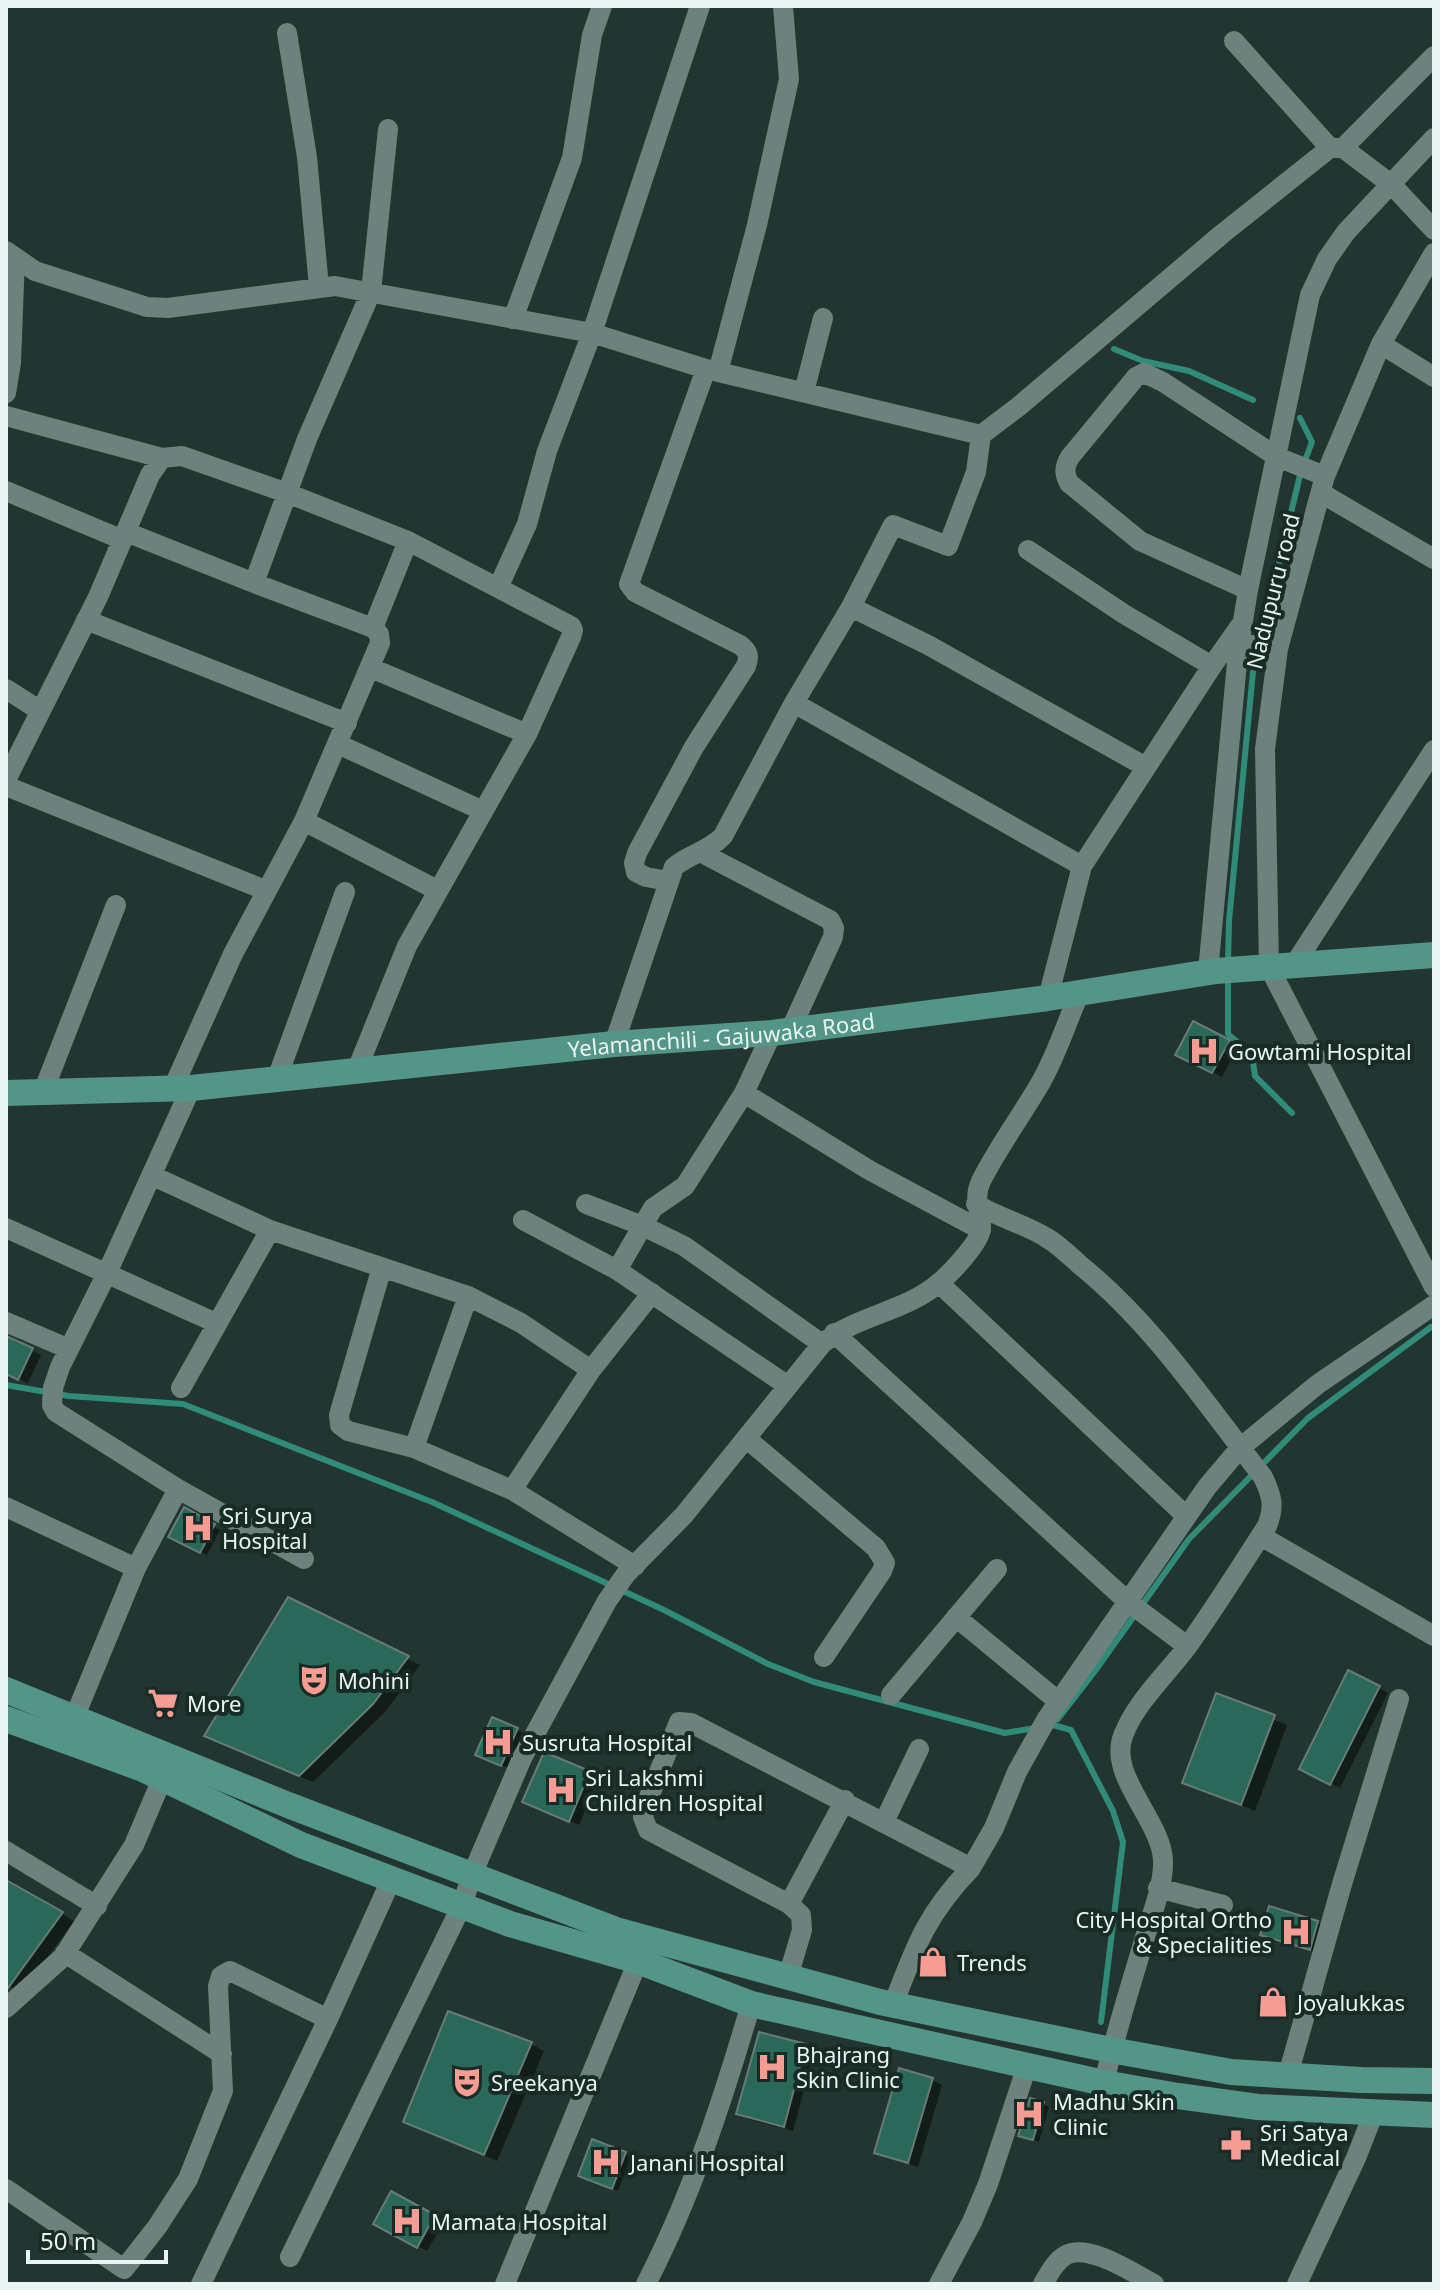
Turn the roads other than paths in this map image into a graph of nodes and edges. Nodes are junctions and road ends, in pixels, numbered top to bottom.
1 (602, 6) edge
2 (700, 6) edge
3 (783, 6) edge
4 (287, 33) dead end
5 (1234, 41) dead end
6 (1434, 56) edge
7 (388, 129) dead end
8 (1434, 138) edge
9 (1337, 148) junction
10 (1392, 185) junction
11 (1434, 230) edge
12 (1434, 253) edge
13 (10, 254) edge
14 (319, 287) junction
15 (371, 292) junction
16 (823, 318) dead end
17 (513, 319) junction
18 (592, 333) junction
19 (1381, 344) junction
20 (9, 350) edge
21 (712, 370) junction
22 (1434, 377) edge
23 (804, 392) junction
24 (6, 393) edge
25 (6, 416) edge
26 (981, 435) junction
27 (1277, 457) junction
28 (162, 458) junction
29 (1323, 485) junction
30 (6, 491) edge
31 (287, 493) junction
32 (124, 536) junction
33 (408, 541) junction
34 (1028, 550) dead end
35 (1434, 559) edge
36 (254, 583) junction
37 (498, 588) junction
38 (1248, 590) junction
39 (851, 607) junction
40 (86, 620) junction
41 (373, 628) junction
42 (1241, 633) junction
43 (1278, 649) junction
44 (1212, 666) junction
45 (371, 668) junction
46 (6, 689) edge
47 (794, 703) junction
48 (39, 710) junction
49 (347, 723) junction
50 (527, 734) junction
51 (338, 744) junction
52 (1434, 750) edge
53 (1146, 767) junction
54 (6, 780) edge
55 (6, 786) edge
56 (483, 811) junction
57 (304, 821) junction
58 (700, 852) junction
59 (1082, 866) junction
60 (668, 881) junction
61 (265, 890) junction
62 (437, 890) junction
63 (345, 892) dead end
64 (116, 905) dead end
65 (1434, 955) edge
66 (1274, 967) junction
67 (1212, 972) junction
68 (1080, 992) junction
69 (1048, 998) junction
70 (781, 1032) junction
71 (614, 1044) junction
72 (356, 1072) junction
73 (276, 1081) junction
74 (181, 1089) junction
75 (43, 1092) junction
76 (6, 1093) edge
77 (744, 1093) junction
78 (153, 1176) junction
79 (586, 1204) dead end
80 (976, 1204) junction
81 (523, 1220) dead end
82 (643, 1226) junction
83 (6, 1228) edge
84 (270, 1230) junction
85 (981, 1230) junction
86 (382, 1267) junction
87 (617, 1270) junction
88 (107, 1273) junction
89 (939, 1283) junction
90 (1434, 1287) edge
91 (652, 1293) junction
92 (468, 1296) junction
93 (1434, 1305) edge
94 (6, 1322) edge
95 (216, 1323) junction
96 (828, 1338) junction
97 (69, 1349) junction
98 (591, 1370) junction
99 (788, 1386) junction
100 (181, 1388) dead end
101 (746, 1438) junction
102 (414, 1448) junction
103 (1240, 1448) junction
104 (178, 1489) junction
105 (512, 1490) junction
106 (6, 1507) edge
107 (1185, 1515) junction
108 (1261, 1536) junction
109 (304, 1559) dead end
110 (136, 1568) junction
111 (997, 1569) dead end
112 (630, 1570) junction
113 (1127, 1601) junction
114 (956, 1617) junction
115 (1434, 1636) edge
116 (1187, 1646) junction
117 (824, 1657) dead end
118 (6, 1690) edge
119 (891, 1695) dead end
120 (1399, 1699) dead end
121 (1059, 1702) junction
122 (75, 1716) junction
123 (6, 1719) edge
124 (919, 1749) dead end
125 (162, 1779) junction
126 (845, 1800) junction
127 (884, 1822) junction
128 (6, 1851) edge
129 (971, 1868) junction
130 (472, 1875) junction
131 (391, 1880) junction
132 (1158, 1888) junction
133 (789, 1904) junction
134 (462, 1905) junction
135 (1223, 1905) dead end
136 (97, 1906) junction
137 (65, 1953) junction
138 (638, 1961) junction
139 (788, 1977) junction
140 (751, 2004) junction
141 (893, 2005) junction
142 (6, 2008) edge
143 (328, 2019) junction
144 (1111, 2050) junction
145 (222, 2054) junction
146 (1027, 2066) junction
147 (1288, 2075) junction
148 (1434, 2081) edge
149 (1104, 2083) junction
150 (1374, 2112) junction
151 (1434, 2115) edge
152 (6, 2189) edge
153 (290, 2257) dead end
154 (119, 2277) edge
155 (201, 2284) edge
156 (505, 2284) edge
157 (646, 2284) edge
158 (939, 2284) edge
159 (1043, 2284) edge
160 (1154, 2284) edge
161 (1297, 2284) edge

1 - 17 street
2 - 18 street
3 - 21 street
4 - 14 street
5 - 9 street
6 - 9 street
7 - 15 street
8 - 10 street
9 - 10 street
9 - 26 street
10 - 11 street
10 - 27 street
12 - 19 street, Nadupuru road
13 - 14 street
13 - 20 street
14 - 15 street
15 - 17 street
15 - 31 street
16 - 23 street
17 - 18 street
18 - 21 street
18 - 37 street
19 - 22 street
19 - 29 street, Nadupuru road
20 - 24 street
21 - 23 street
21 - 60 street
23 - 26 street
25 - 28 street
26 - 39 street
27 - 29 street
27 - 38 street
27 - 38 street
28 - 31 street
28 - 32 street
29 - 35 street
29 - 43 street, Nadupuru road
30 - 32 street
31 - 33 street
31 - 36 street
32 - 36 street
32 - 40 street
33 - 37 street
33 - 41 street
34 - 44 street
36 - 41 street
37 - 50 street
38 - 42 street
39 - 47 street
39 - 53 street
40 - 48 street
40 - 49 street
41 - 45 street
42 - 43 street
42 - 44 street
42 - 67 street
43 - 66 street, Nadupuru road
44 - 53 street
45 - 49 street
45 - 50 street
46 - 48 street
47 - 58 street
47 - 59 street
48 - 54 street
49 - 51 street
50 - 56 street
51 - 56 street
51 - 57 street
52 - 66 street
53 - 59 street
55 - 61 street
56 - 62 street
57 - 61 street
57 - 62 street
58 - 60 street
58 - 70 street
59 - 69 street
60 - 71 street
61 - 74 street
62 - 72 street
63 - 73 street
64 - 75 street
65 - 66 main road, Yelamanchili - Gajuwaka Road
66 - 67 main road, Yelamanchili - Gajuwaka Road
66 - 90 street
67 - 68 main road, Yelamanchili - Gajuwaka Road
68 - 69 main road, Yelamanchili - Gajuwaka Road
68 - 80 street
69 - 70 main road, Yelamanchili - Gajuwaka Road
70 - 71 main road, Yelamanchili - Gajuwaka Road
70 - 77 street
71 - 72 main road, Yelamanchili - Gajuwaka Road
72 - 73 main road, Yelamanchili - Gajuwaka Road
73 - 74 main road, Yelamanchili - Gajuwaka Road
74 - 75 main road, Yelamanchili - Gajuwaka Road
74 - 78 street
75 - 76 main road, Yelamanchili - Gajuwaka Road
77 - 82 street
77 - 85 street
78 - 84 street
78 - 88 street
79 - 82 street
80 - 85 street
80 - 103 street
81 - 87 street
82 - 87 street
82 - 96 street
83 - 88 street
84 - 86 street
84 - 95 street
85 - 89 street
86 - 92 street
86 - 102 street
87 - 91 street
88 - 95 street
88 - 97 street
89 - 96 street
89 - 107 street
91 - 98 street
91 - 99 street
92 - 98 street
92 - 102 street
93 - 103 street
94 - 97 street
95 - 100 street
96 - 99 street
96 - 113 street
97 - 104 street
98 - 105 street
99 - 101 street
101 - 112 street
101 - 117 street
102 - 105 street
103 - 107 street
103 - 108 street
104 - 109 street
104 - 110 street
105 - 112 street
106 - 110 street
107 - 113 street
108 - 115 street
108 - 116 street
110 - 122 street
111 - 114 street
112 - 130 street
113 - 116 street
113 - 121 street
114 - 119 street
114 - 121 street
116 - 132 street
118 - 122 main road
120 - 147 street
121 - 129 street
122 - 130 main road
123 - 125 main road
124 - 127 street
125 - 131 main road
125 - 136 street
126 - 127 street
126 - 133 street
126 - 133 street
127 - 129 street
128 - 136 street
129 - 141 street
130 - 134 street
130 - 139 main road
131 - 134 main road
131 - 143 street
132 - 135 street
132 - 144 street
133 - 139 street
134 - 138 main road
134 - 153 street
136 - 137 street
137 - 142 street
137 - 145 street
138 - 140 main road
138 - 156 street
139 - 141 main road
140 - 146 main road
140 - 157 street
141 - 144 main road
143 - 145 street
143 - 155 street
144 - 147 main road
144 - 149 street
145 - 154 street
146 - 149 main road
146 - 158 street
147 - 148 main road
149 - 150 main road
150 - 151 main road
150 - 161 street
152 - 154 street
159 - 160 street

